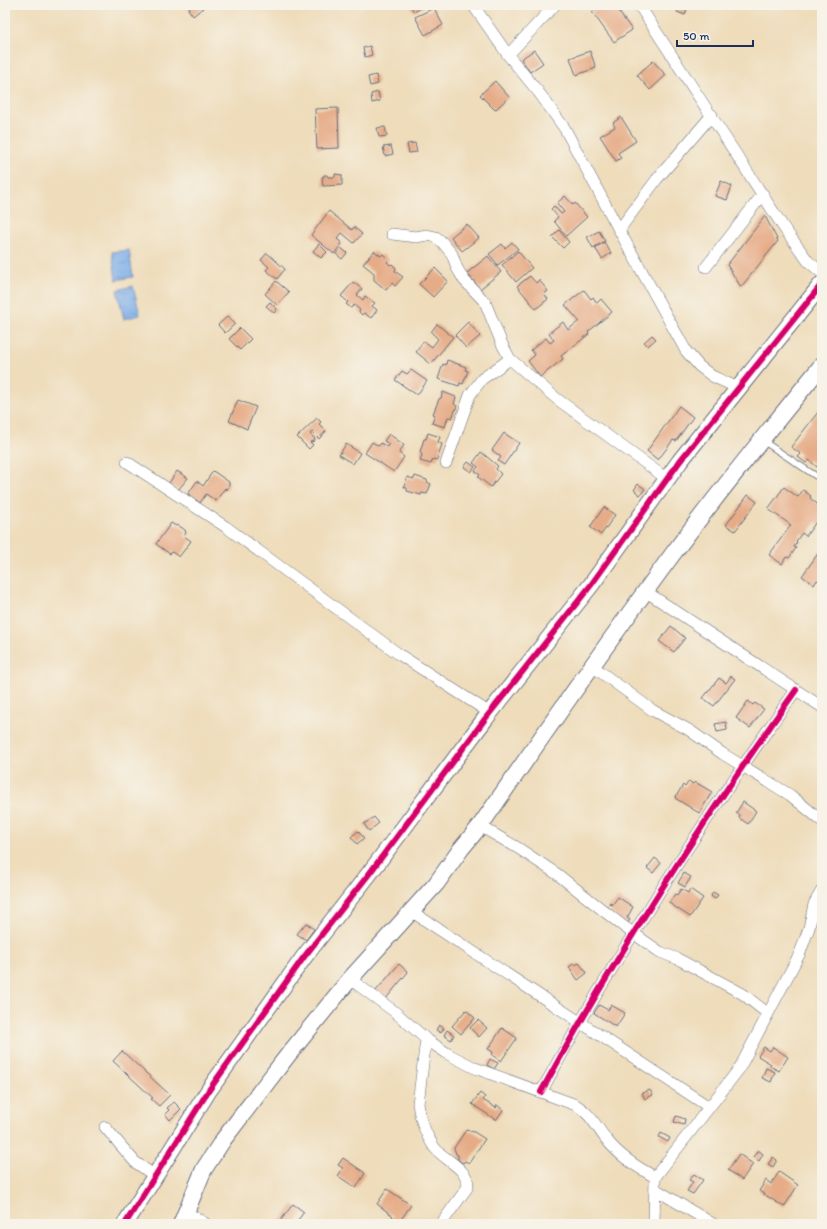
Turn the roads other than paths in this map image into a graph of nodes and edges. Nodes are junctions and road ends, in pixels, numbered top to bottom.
1 (473, 5) edge
2 (555, 5) edge
3 (639, 5) edge
4 (508, 55) junction
5 (712, 115) junction
6 (763, 194) junction
7 (619, 230) junction
8 (392, 234) dead end
9 (706, 267) dead end
10 (822, 273) edge
11 (822, 284) edge
12 (510, 359) junction
13 (822, 365) edge
14 (738, 388) junction
15 (761, 440) junction
16 (127, 462) dead end
17 (446, 463) dead end
18 (667, 479) junction
19 (822, 480) edge
20 (645, 591) junction
21 (591, 666) junction
22 (796, 690) junction
23 (822, 707) edge
24 (490, 713) junction
25 (742, 765) junction
26 (822, 821) edge
27 (480, 826) junction
28 (822, 890) edge
29 (411, 911) junction
30 (634, 933) junction
31 (350, 979) junction
32 (767, 1013) junction
33 (580, 1022) junction
34 (426, 1039) junction
35 (541, 1092) junction
36 (709, 1107) junction
37 (105, 1127) dead end
38 (155, 1176) junction
39 (655, 1177) junction
40 (655, 1189) junction
41 (184, 1218) edge
42 (125, 1224) edge
43 (206, 1224) edge
44 (441, 1224) edge
45 (654, 1224) edge
46 (714, 1224) edge

1 - 4 street
2 - 4 street
3 - 5 street
4 - 7 street
5 - 6 street
5 - 7 street
6 - 9 street
6 - 10 street
7 - 14 street
8 - 12 street
11 - 14 street
12 - 17 street
12 - 18 street
13 - 15 street
14 - 18 street
15 - 19 lane
15 - 20 street
16 - 24 street
18 - 24 street
20 - 21 street
20 - 22 street
21 - 25 street
21 - 27 street
22 - 23 street
22 - 25 street
24 - 38 street
25 - 26 street
25 - 30 street
27 - 29 street
27 - 30 street
28 - 32 street
29 - 31 street
29 - 33 street
30 - 32 street
30 - 33 street
31 - 34 street
31 - 41 street
32 - 36 street
33 - 35 street
33 - 36 street
34 - 35 street
34 - 44 street
35 - 39 street
36 - 39 street
37 - 38 street
38 - 42 street
39 - 40 street
40 - 45 street
40 - 46 street
41 - 43 street

